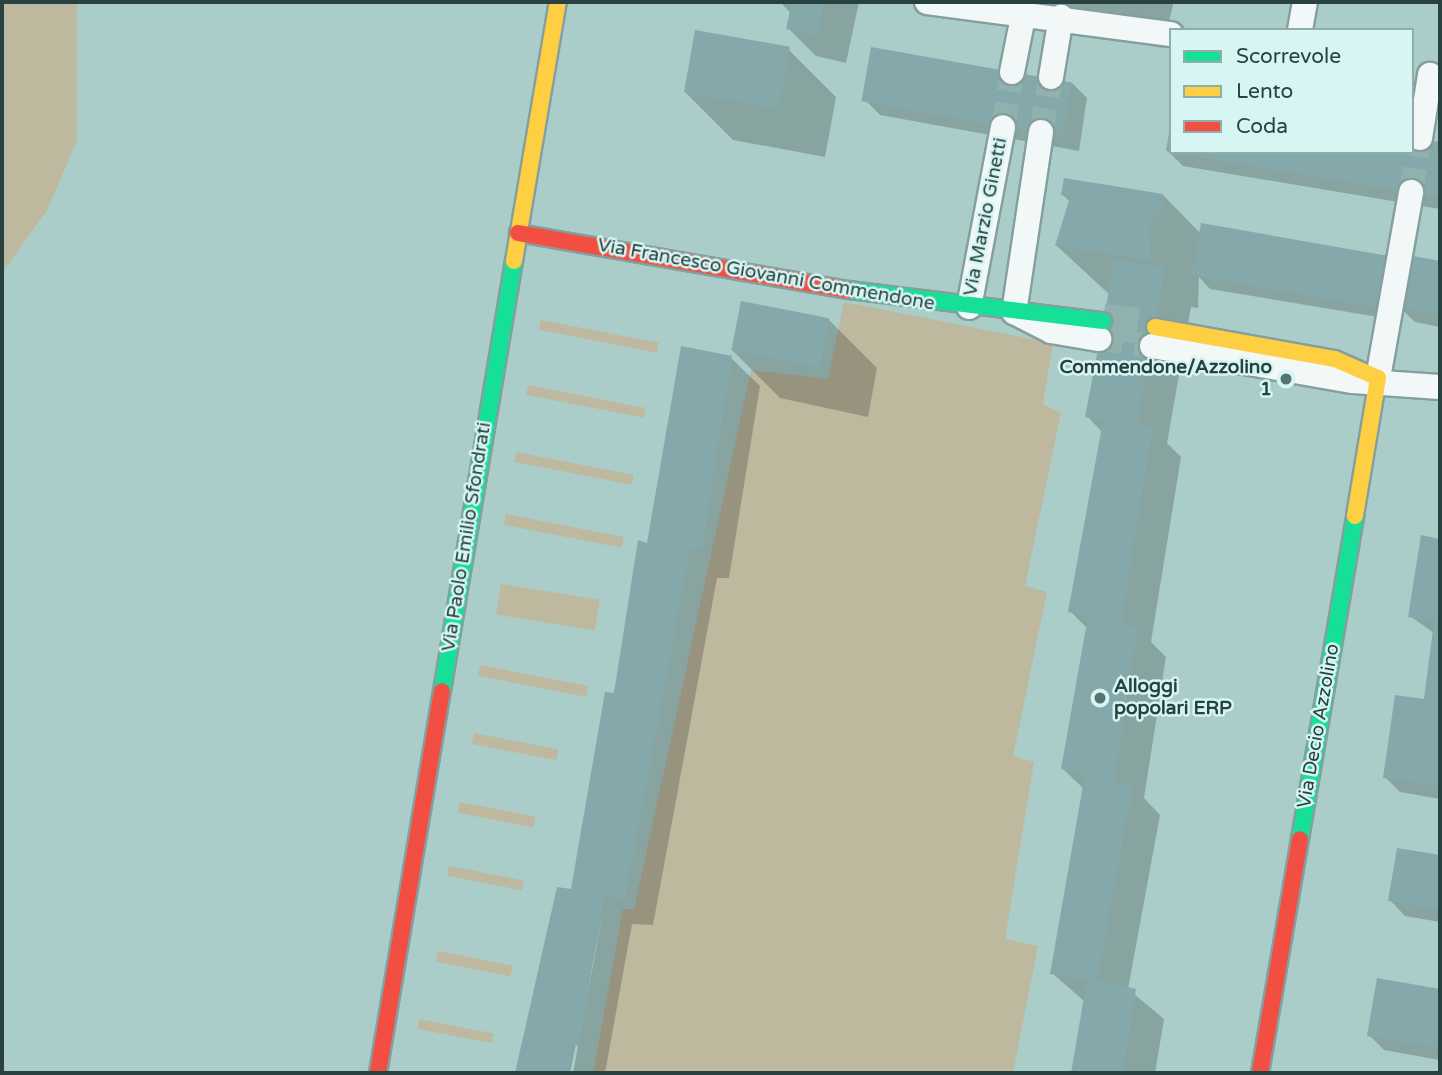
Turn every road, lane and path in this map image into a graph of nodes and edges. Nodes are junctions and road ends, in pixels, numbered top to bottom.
1 (558, 2) edge
2 (928, 2) edge
3 (1306, 2) edge
4 (1015, 7) edge
5 (1061, 17) junction
6 (1300, 28) edge
7 (1169, 34) edge
8 (1012, 72) tunnel mouth
9 (1427, 74) edge
10 (1051, 77) tunnel mouth
11 (1003, 127) tunnel mouth
12 (1041, 132) tunnel mouth
13 (1420, 138) tunnel mouth
14 (1411, 192) tunnel mouth
15 (518, 233) junction
16 (969, 307) junction
17 (1014, 312) junction
18 (1101, 330) tunnel mouth
19 (1153, 337) tunnel mouth
20 (1378, 378) junction
21 (1440, 387) edge
22 (378, 1073) edge
23 (1259, 1073) edge

1 - 15 street, Via Paolo Emilio Sfondrati
2 - 4 street
3 - 6 street
4 - 5 street
4 - 8 street
5 - 7 street
5 - 10 street
9 - 13 street
11 - 16 street, Via Marzio Ginetti
12 - 17 street, Via Marzio Ginetti
14 - 20 street
15 - 16 street, Via Francesco Giovanni Commendone
15 - 22 street, Via Paolo Emilio Sfondrati
16 - 17 street, Via Francesco Giovanni Commendone
17 - 18 street, Via Francesco Giovanni Commendone
19 - 20 street
20 - 21 street
20 - 23 street, Via Decio Azzolino

